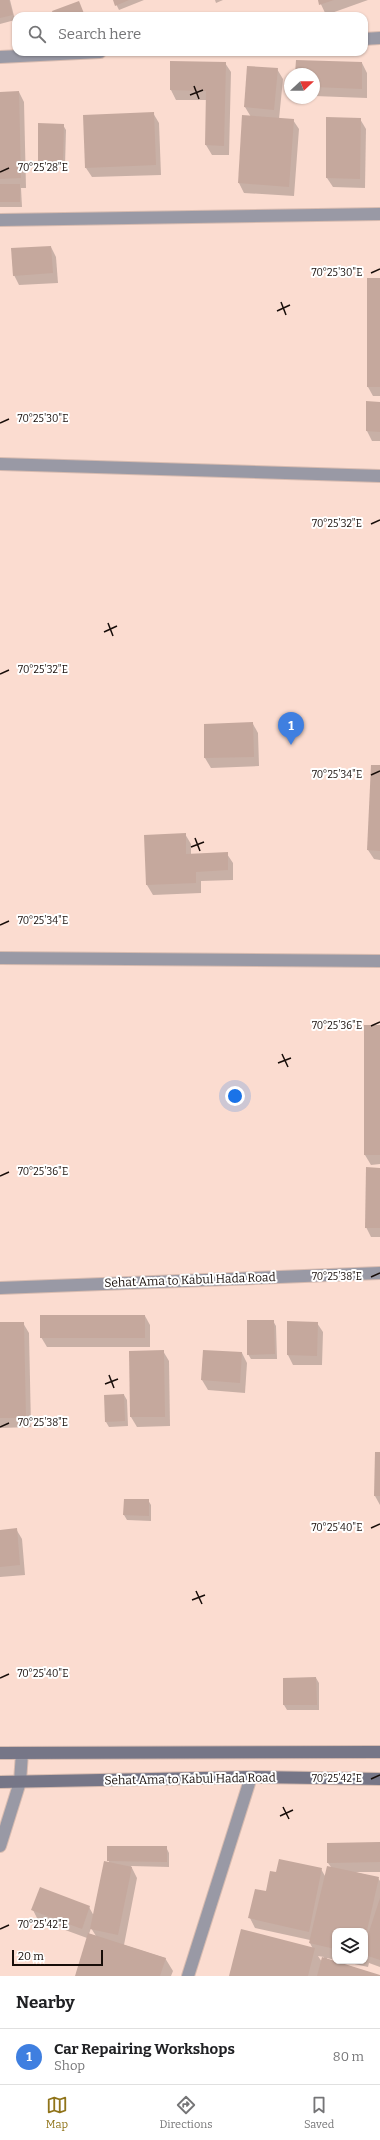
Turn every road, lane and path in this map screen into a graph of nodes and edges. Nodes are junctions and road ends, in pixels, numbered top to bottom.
1 (380, 38) edge
2 (368, 39) edge
3 (20, 56) edge
4 (0, 57) edge
5 (380, 214) edge
6 (0, 220) edge
7 (0, 464) edge
8 (380, 476) edge
9 (0, 958) edge
10 (380, 961) edge
11 (380, 1273) edge
12 (0, 1288) edge
13 (380, 1752) edge
14 (0, 1753) edge
15 (22, 1753) junction
16 (251, 1777) junction
17 (380, 1779) edge
18 (0, 1782) edge
19 (20, 1782) junction
20 (0, 1846) edge
21 (188, 1976) edge

1 - 2 street
3 - 4 street
5 - 6 street
7 - 8 street
9 - 10 street
11 - 12 street, Sehat Ama to Kabul Hada Road
13 - 15 main road, Sehat Ama to Kabul Hada Road
14 - 15 main road, Sehat Ama to Kabul Hada Road
15 - 19 street
16 - 17 main road, Sehat Ama to Kabul Hada Road
16 - 19 main road, Sehat Ama to Kabul Hada Road
16 - 21 street
18 - 19 main road, Sehat Ama to Kabul Hada Road
19 - 20 street

